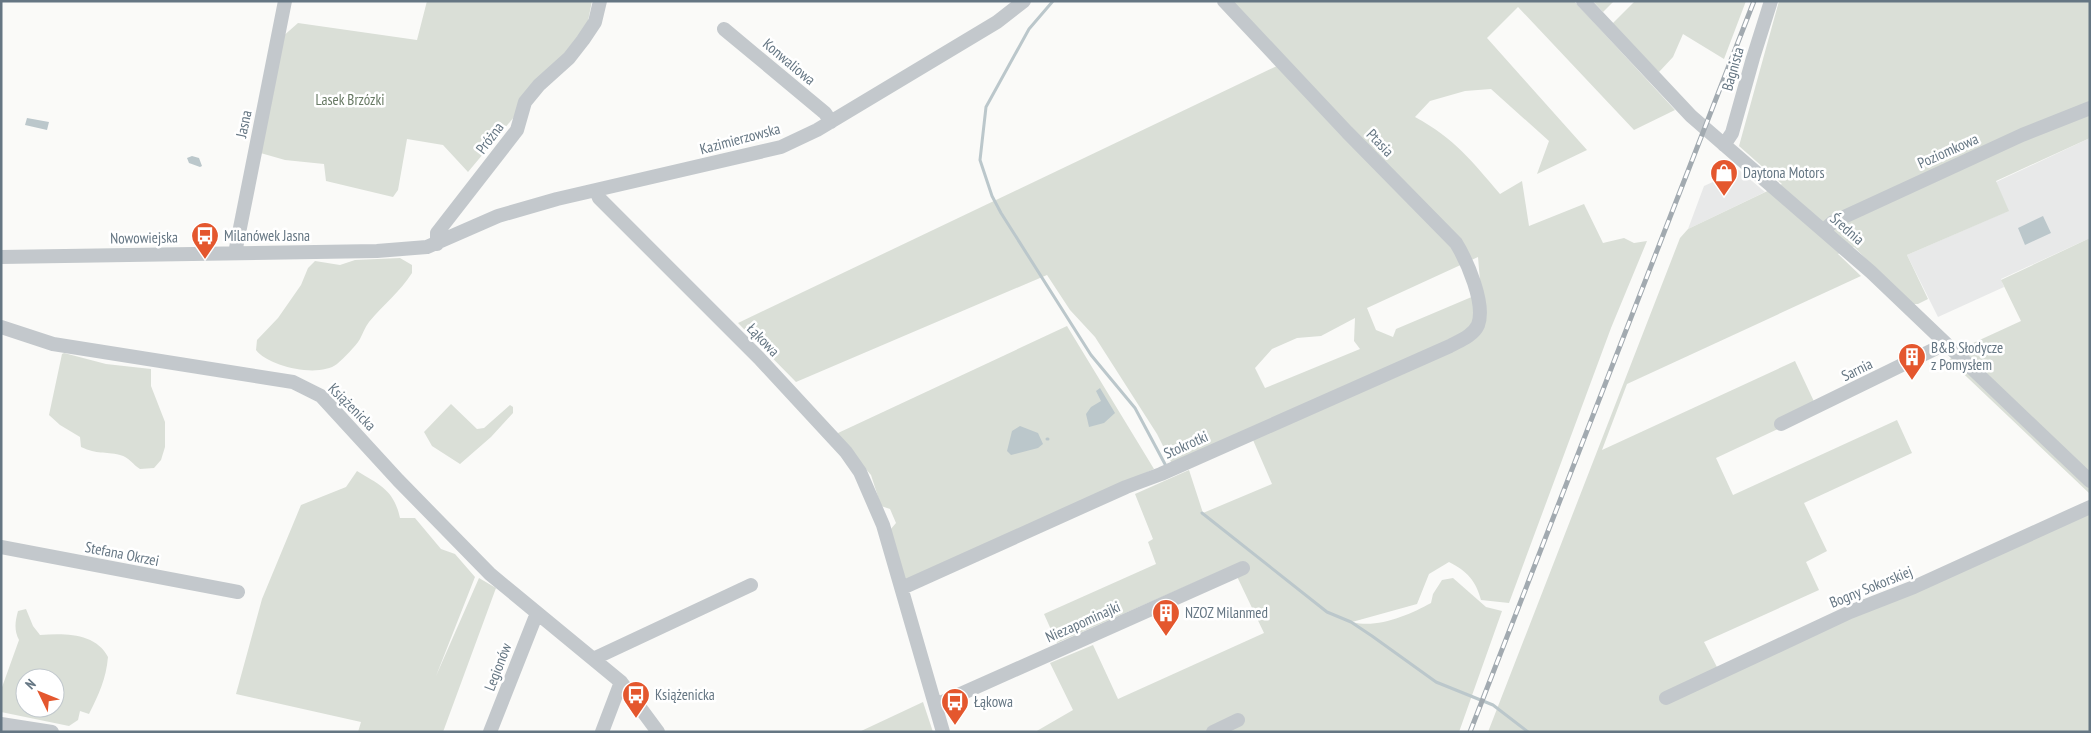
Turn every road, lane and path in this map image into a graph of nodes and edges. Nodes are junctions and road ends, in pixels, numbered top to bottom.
1 (285, 1) edge
2 (600, 1) edge
3 (1024, 1) edge
4 (1224, 1) edge
5 (1583, 1) edge
6 (1771, 1) edge
7 (724, 29) dead end
8 (2090, 108) edge
9 (831, 122) junction
10 (1724, 145) junction
11 (596, 190) junction
12 (1824, 230) junction
13 (436, 244) junction
14 (235, 253) junction
15 (1, 257) edge
16 (1478, 325) joint
17 (1, 327) edge
18 (1945, 344) junction
19 (1781, 424) dead end
20 (2090, 481) edge
21 (2090, 507) edge
22 (1, 547) edge
23 (1243, 568) dead end
24 (751, 585) dead end
25 (902, 588) junction
26 (238, 592) dead end
27 (537, 613) junction
28 (593, 659) junction
29 (622, 682) junction
30 (1666, 698) dead end
31 (936, 705) junction
32 (1238, 720) dead end
33 (1, 724) edge
34 (52, 732) edge
35 (490, 732) edge
36 (602, 732) edge
37 (658, 732) edge
38 (942, 732) edge
39 (1213, 732) edge

1 - 14 street, Jasna
2 - 13 street, Próżna
3 - 9 street, Kazimierzowska
4 - 16 street, Ptasia
5 - 10 street, Średnia
6 - 10 street, Bagnista
7 - 9 street, Konwaliowa
8 - 12 street, Poziomkowa
9 - 11 street, Kazimierzowska
10 - 12 street, Średnia
11 - 13 street, Kazimierzowska
11 - 25 street, Łąkowa
12 - 18 street, Średnia
13 - 14 street, Nowowiejska
14 - 15 street, Nowowiejska
16 - 25 street, Stokrotki
17 - 27 street, Książenicka
18 - 19 street, Sarnia
18 - 20 street, Średnia
21 - 30 street, Bogny Sokorskiej
22 - 26 street, Stefana Okrzei
23 - 31 street, Niezapominajki
24 - 28 street
25 - 31 street, Łąkowa
27 - 28 street, Książenicka
27 - 35 street, Legionów
28 - 29 street, Książenicka
29 - 36 street
29 - 37 street, Książenicka
31 - 38 street, Łąkowa
32 - 39 street
33 - 34 street

